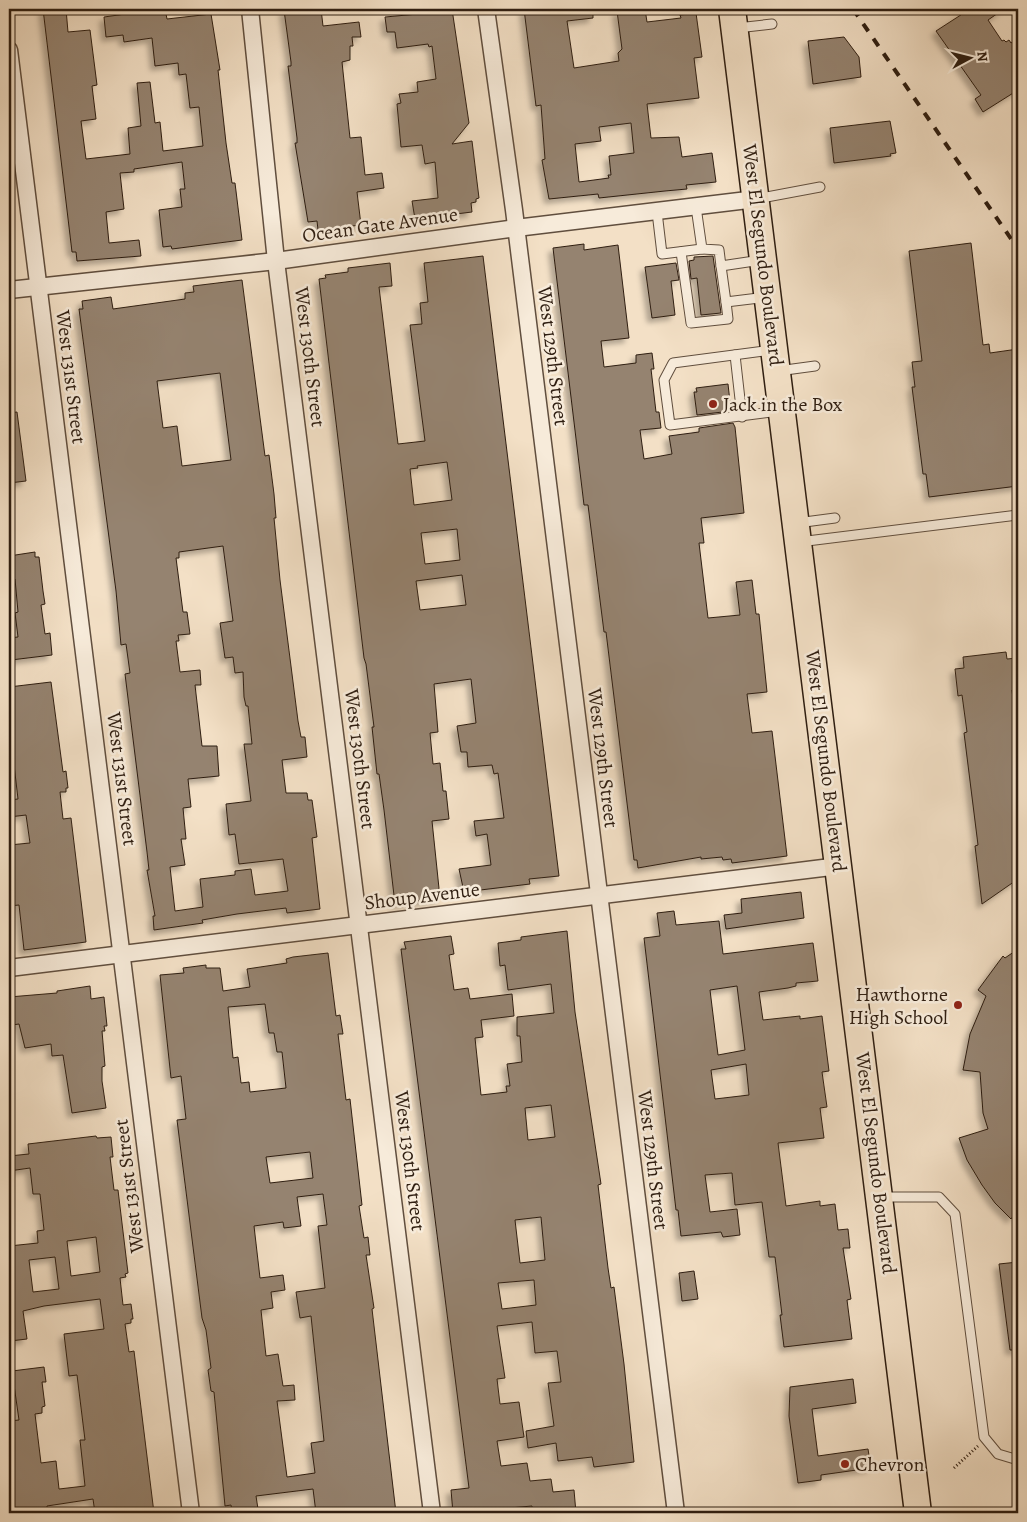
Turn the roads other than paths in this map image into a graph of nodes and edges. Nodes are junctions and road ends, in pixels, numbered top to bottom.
1 (250, 9) edge
2 (486, 9) edge
3 (733, 18) edge
4 (772, 24) dead end
5 (9, 50) edge
6 (820, 187) dead end
7 (756, 199) junction
8 (696, 207) junction
9 (657, 212) junction
10 (516, 228) junction
11 (702, 249) junction
12 (681, 252) junction
13 (764, 260) junction
14 (276, 261) junction
15 (721, 266) junction
16 (38, 286) junction
17 (9, 290) edge
18 (768, 297) junction
19 (726, 302) junction
20 (735, 355) junction
21 (776, 360) junction
22 (816, 366) dead end
23 (783, 411) junction
24 (742, 416) junction
25 (1018, 515) edge
26 (835, 518) dead end
27 (798, 533) junction
28 (840, 866) junction
29 (598, 896) junction
30 (360, 925) junction
31 (122, 954) junction
32 (9, 968) edge
33 (880, 1197) junction
34 (1018, 1460) edge
35 (191, 1513) edge
36 (432, 1513) edge
37 (676, 1513) edge
38 (918, 1513) edge

1 - 14 street, West 130th Street
2 - 10 street, West 129th Street
3 - 4 lane
3 - 7 main road, West El Segundo Boulevard
5 - 16 street, West 131st Street
6 - 7 lane
7 - 8 street, Ocean Gate Avenue
7 - 13 main road, West El Segundo Boulevard
8 - 9 street, Ocean Gate Avenue
8 - 11 lane
9 - 10 street, Ocean Gate Avenue
9 - 12 lane
10 - 14 street, Ocean Gate Avenue
10 - 29 street, West 129th Street
11 - 12 lane
11 - 15 lane
12 - 19 lane
13 - 15 lane
13 - 18 main road, West El Segundo Boulevard
14 - 16 street, Ocean Gate Avenue
14 - 30 street, West 130th Street
15 - 19 lane
16 - 17 street, Ocean Gate Avenue
16 - 31 street, West 131st Street
18 - 19 lane
18 - 21 main road, West El Segundo Boulevard
20 - 21 lane
20 - 24 lane
20 - 24 lane
21 - 22 lane
21 - 23 main road, West El Segundo Boulevard
23 - 24 lane
23 - 27 main road, West El Segundo Boulevard
25 - 27 lane
26 - 27 lane
27 - 28 main road, West El Segundo Boulevard
28 - 29 street, Shoup Avenue
28 - 33 main road, West El Segundo Boulevard
29 - 30 street, Shoup Avenue
29 - 37 street, West 129th Street
30 - 31 street, Shoup Avenue
30 - 36 street, West 130th Street
31 - 32 street, Shoup Avenue
31 - 35 street, West 131st Street
33 - 34 lane
33 - 38 main road, West El Segundo Boulevard

